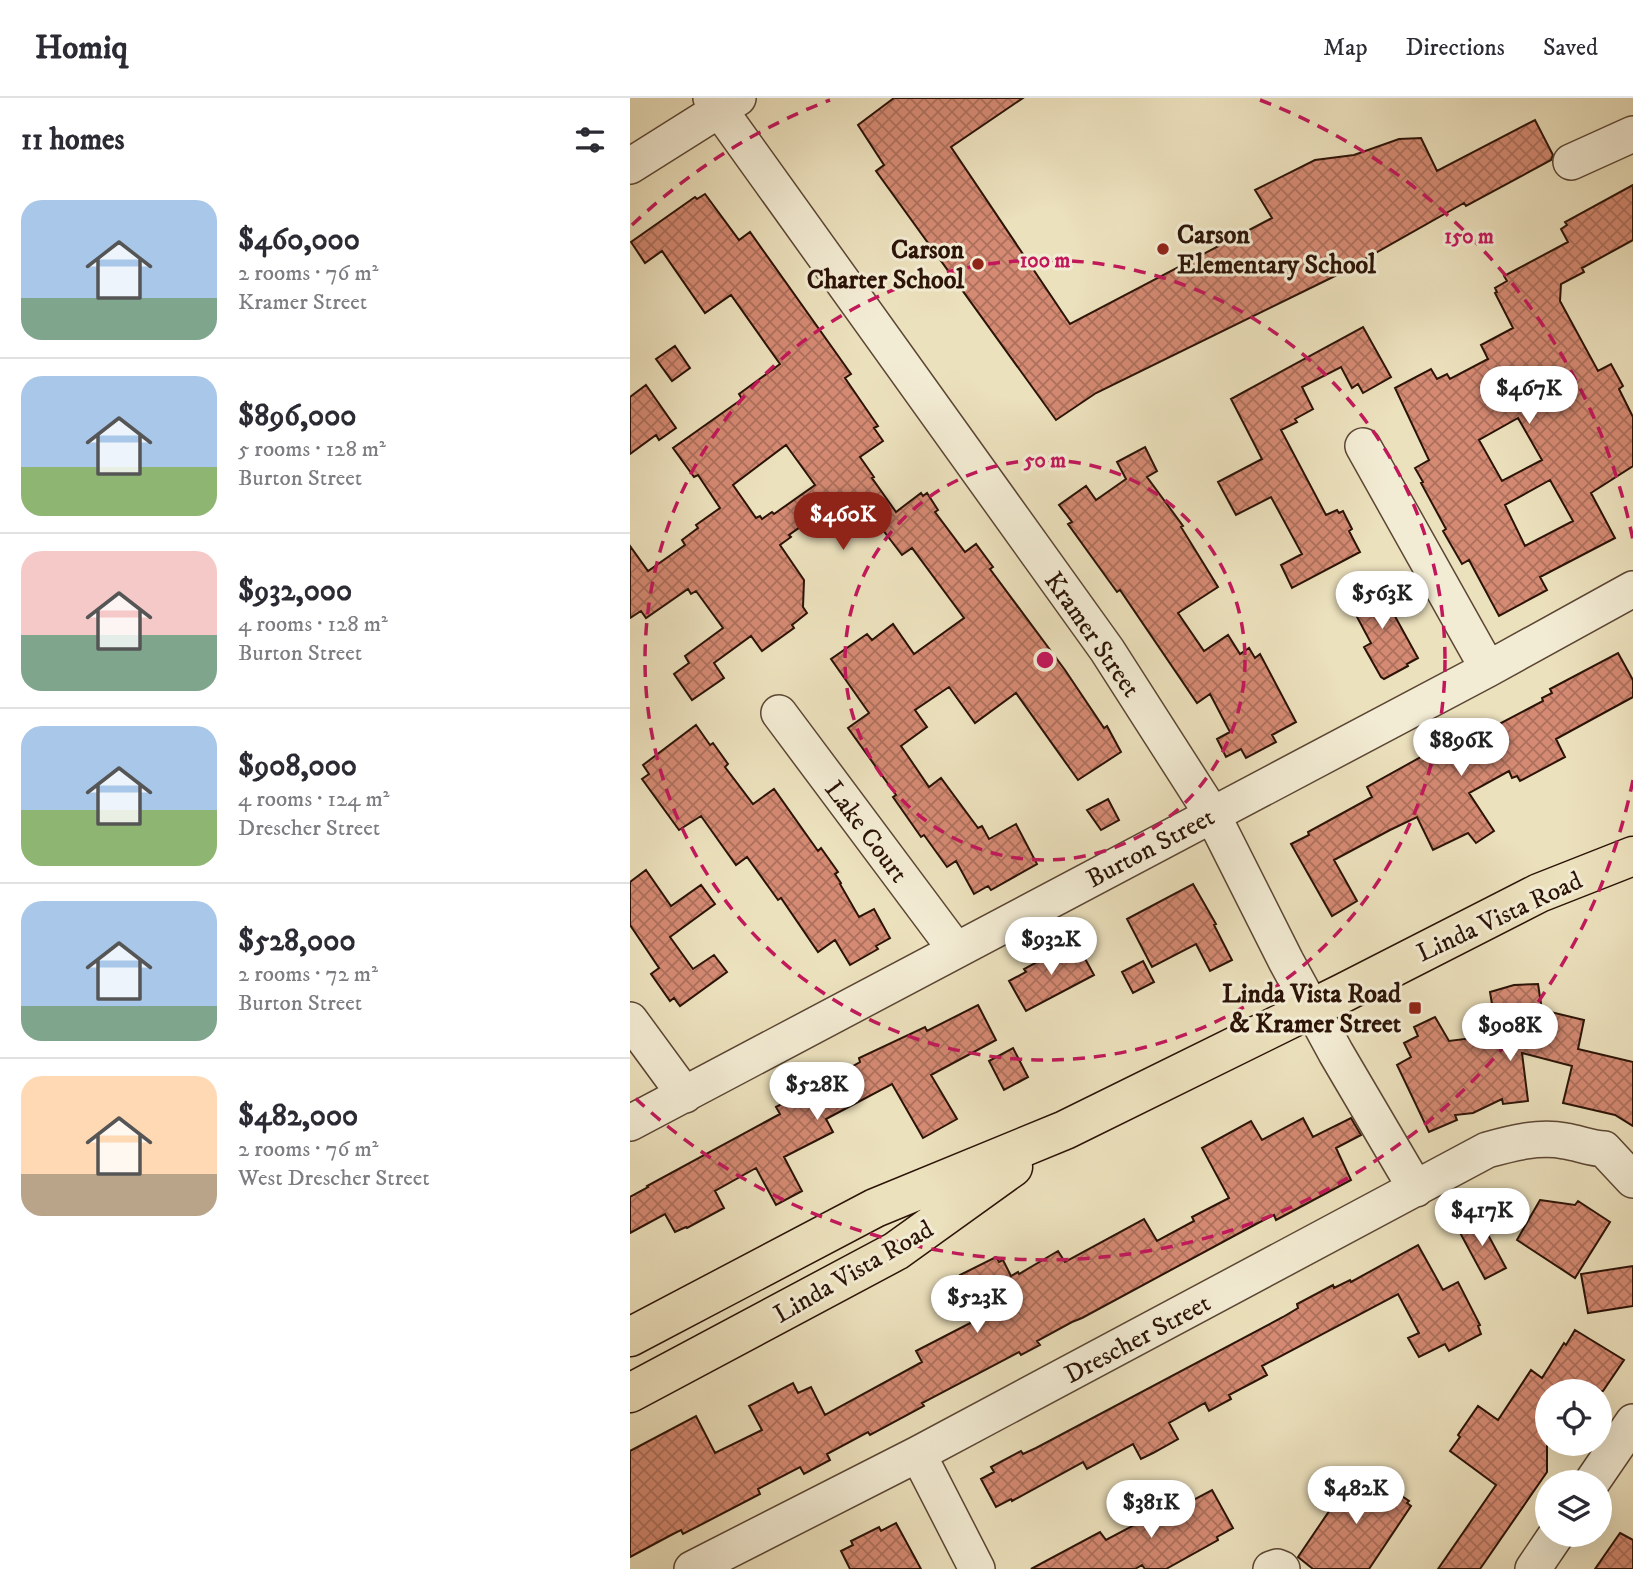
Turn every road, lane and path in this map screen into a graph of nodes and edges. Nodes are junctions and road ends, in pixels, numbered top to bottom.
1 (723, 102) edge
2 (1633, 134) edge
3 (1571, 162) dead end
4 (630, 166) edge
5 (1363, 446) dead end
6 (1633, 589) edge
7 (1488, 669) junction
8 (779, 713) dead end
9 (1212, 814) junction
10 (1633, 856) edge
11 (956, 950) junction
12 (1312, 1008) junction
13 (630, 1020) edge
14 (685, 1095) junction
15 (630, 1123) edge
16 (1065, 1130) junction
17 (1633, 1180) edge
18 (1416, 1189) junction
19 (630, 1337) edge
20 (630, 1393) edge
21 (1633, 1422) edge
22 (918, 1454) junction
23 (1600, 1470) edge
24 (1548, 1547) edge
25 (692, 1569) edge
26 (977, 1569) edge
27 (1271, 1569) edge
28 (1282, 1569) edge
29 (1533, 1569) edge

1 - 4 street
1 - 9 street, Kramer Street
2 - 3 street
5 - 7 street
6 - 7 street, Burton Street
7 - 9 street, Burton Street
8 - 11 street, Lake Court
9 - 11 street, Burton Street
9 - 12 street, Kramer Street
10 - 12 main road, Linda Vista Road
11 - 14 street, Burton Street
12 - 16 main road, Linda Vista Road
12 - 18 street, Kramer Street
13 - 14 street
14 - 15 street, Burton Street
16 - 19 main road, Linda Vista Road
16 - 20 main road, Linda Vista Road
17 - 18 street, Drescher Street
18 - 22 street, Drescher Street
21 - 23 street
22 - 25 street, Drescher Street
22 - 26 street
24 - 29 street
27 - 28 street

